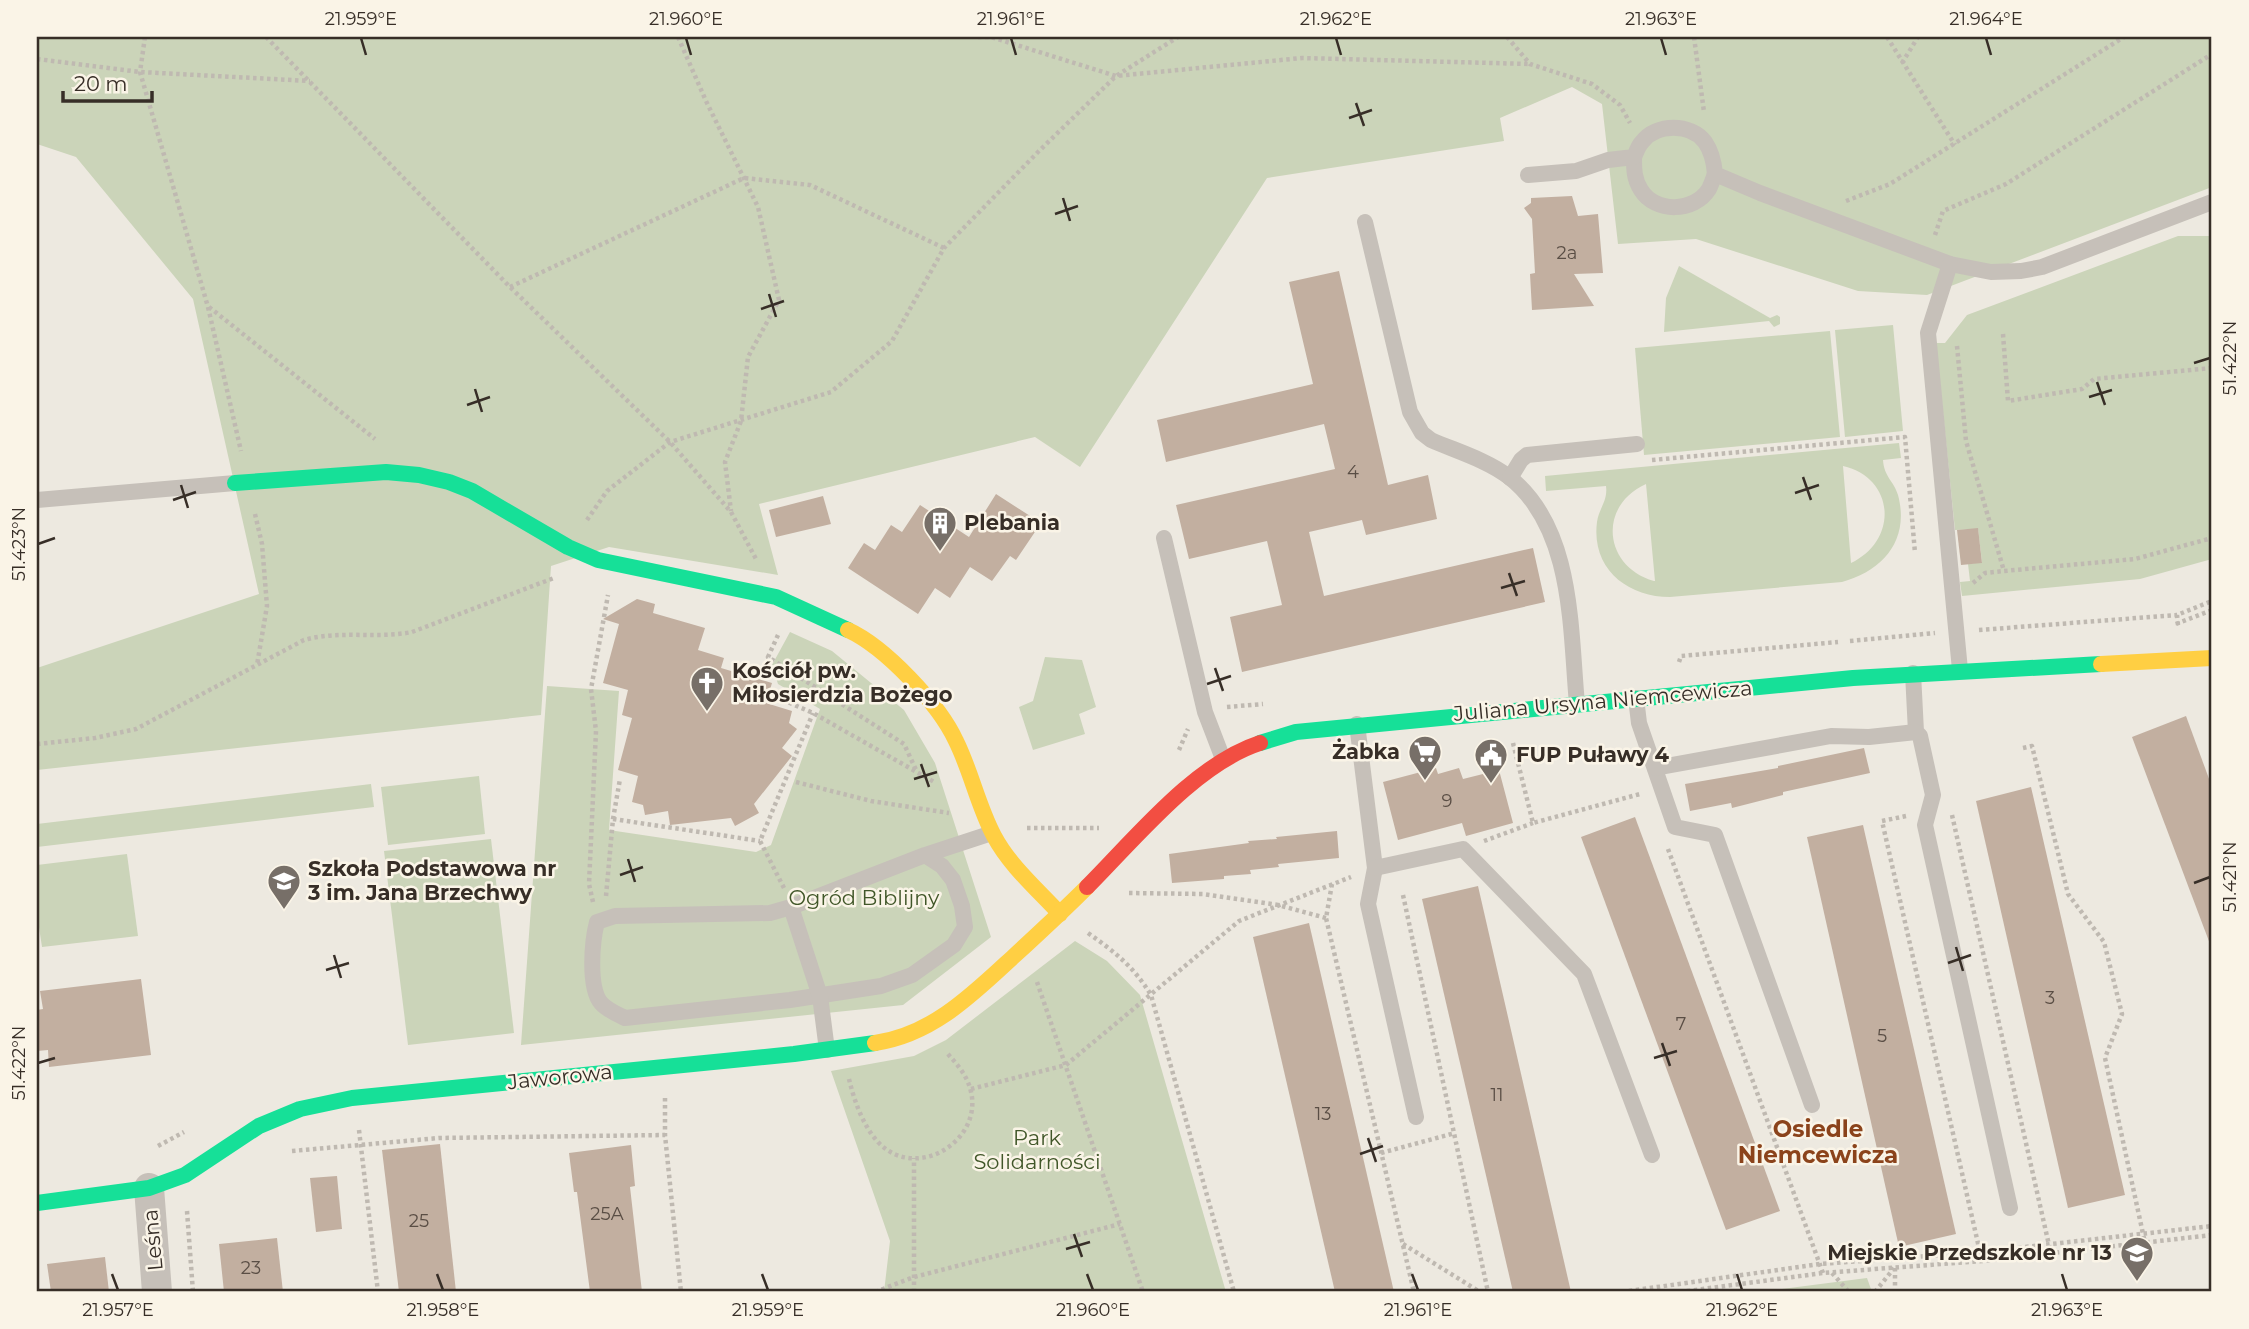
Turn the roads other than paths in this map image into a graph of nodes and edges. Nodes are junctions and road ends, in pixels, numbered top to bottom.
1 (1634, 157) junction
2 (1715, 174) junction
3 (1528, 175) dead end
4 (2212, 202) edge
5 (1365, 222) dead end
6 (1950, 264) junction
7 (1637, 444) road end
8 (1510, 478) junction
9 (241, 482) joint
10 (37, 500) edge
11 (1164, 538) dead end
12 (2212, 658) edge
13 (1960, 670) junction
14 (1913, 673) junction
15 (1636, 698) junction
16 (1577, 704) junction
17 (1357, 724) junction
18 (1916, 732) junction
19 (1223, 759) junction
20 (1655, 768) junction
21 (992, 833) junction
22 (925, 855) junction
23 (1376, 868) junction
24 (789, 900) junction
25 (1060, 914) junction
26 (820, 996) junction
27 (827, 1050) junction
28 (1812, 1105) dead end
29 (1416, 1117) dead end
30 (1651, 1155) dead end
31 (149, 1188) junction
32 (37, 1203) edge
33 (2010, 1208) dead end
34 (157, 1292) edge

1 - 2 lane
1 - 2 lane
1 - 3 lane
2 - 6 lane
4 - 6 lane
5 - 8 lane
6 - 13 lane
7 - 8 lane
8 - 16 lane
9 - 10 lane
9 - 21 street
11 - 19 lane
12 - 13 street, Juliana Ursyna Niemcewicza
13 - 14 street, Juliana Ursyna Niemcewicza
14 - 15 street, Juliana Ursyna Niemcewicza
14 - 18 lane
15 - 16 street, Juliana Ursyna Niemcewicza
15 - 20 lane
16 - 17 street, Juliana Ursyna Niemcewicza
17 - 19 street, Juliana Ursyna Niemcewicza
17 - 23 lane
18 - 20 lane
18 - 33 lane
19 - 25 street, Juliana Ursyna Niemcewicza
20 - 28 lane
21 - 22 lane
21 - 25 street
22 - 24 lane
22 - 26 lane
23 - 29 lane
23 - 30 lane
24 - 26 lane
24 - 26 lane
25 - 27 street, Jaworowa
26 - 27 lane
27 - 31 street, Jaworowa
31 - 32 street, Jaworowa
31 - 34 street, Leśna

